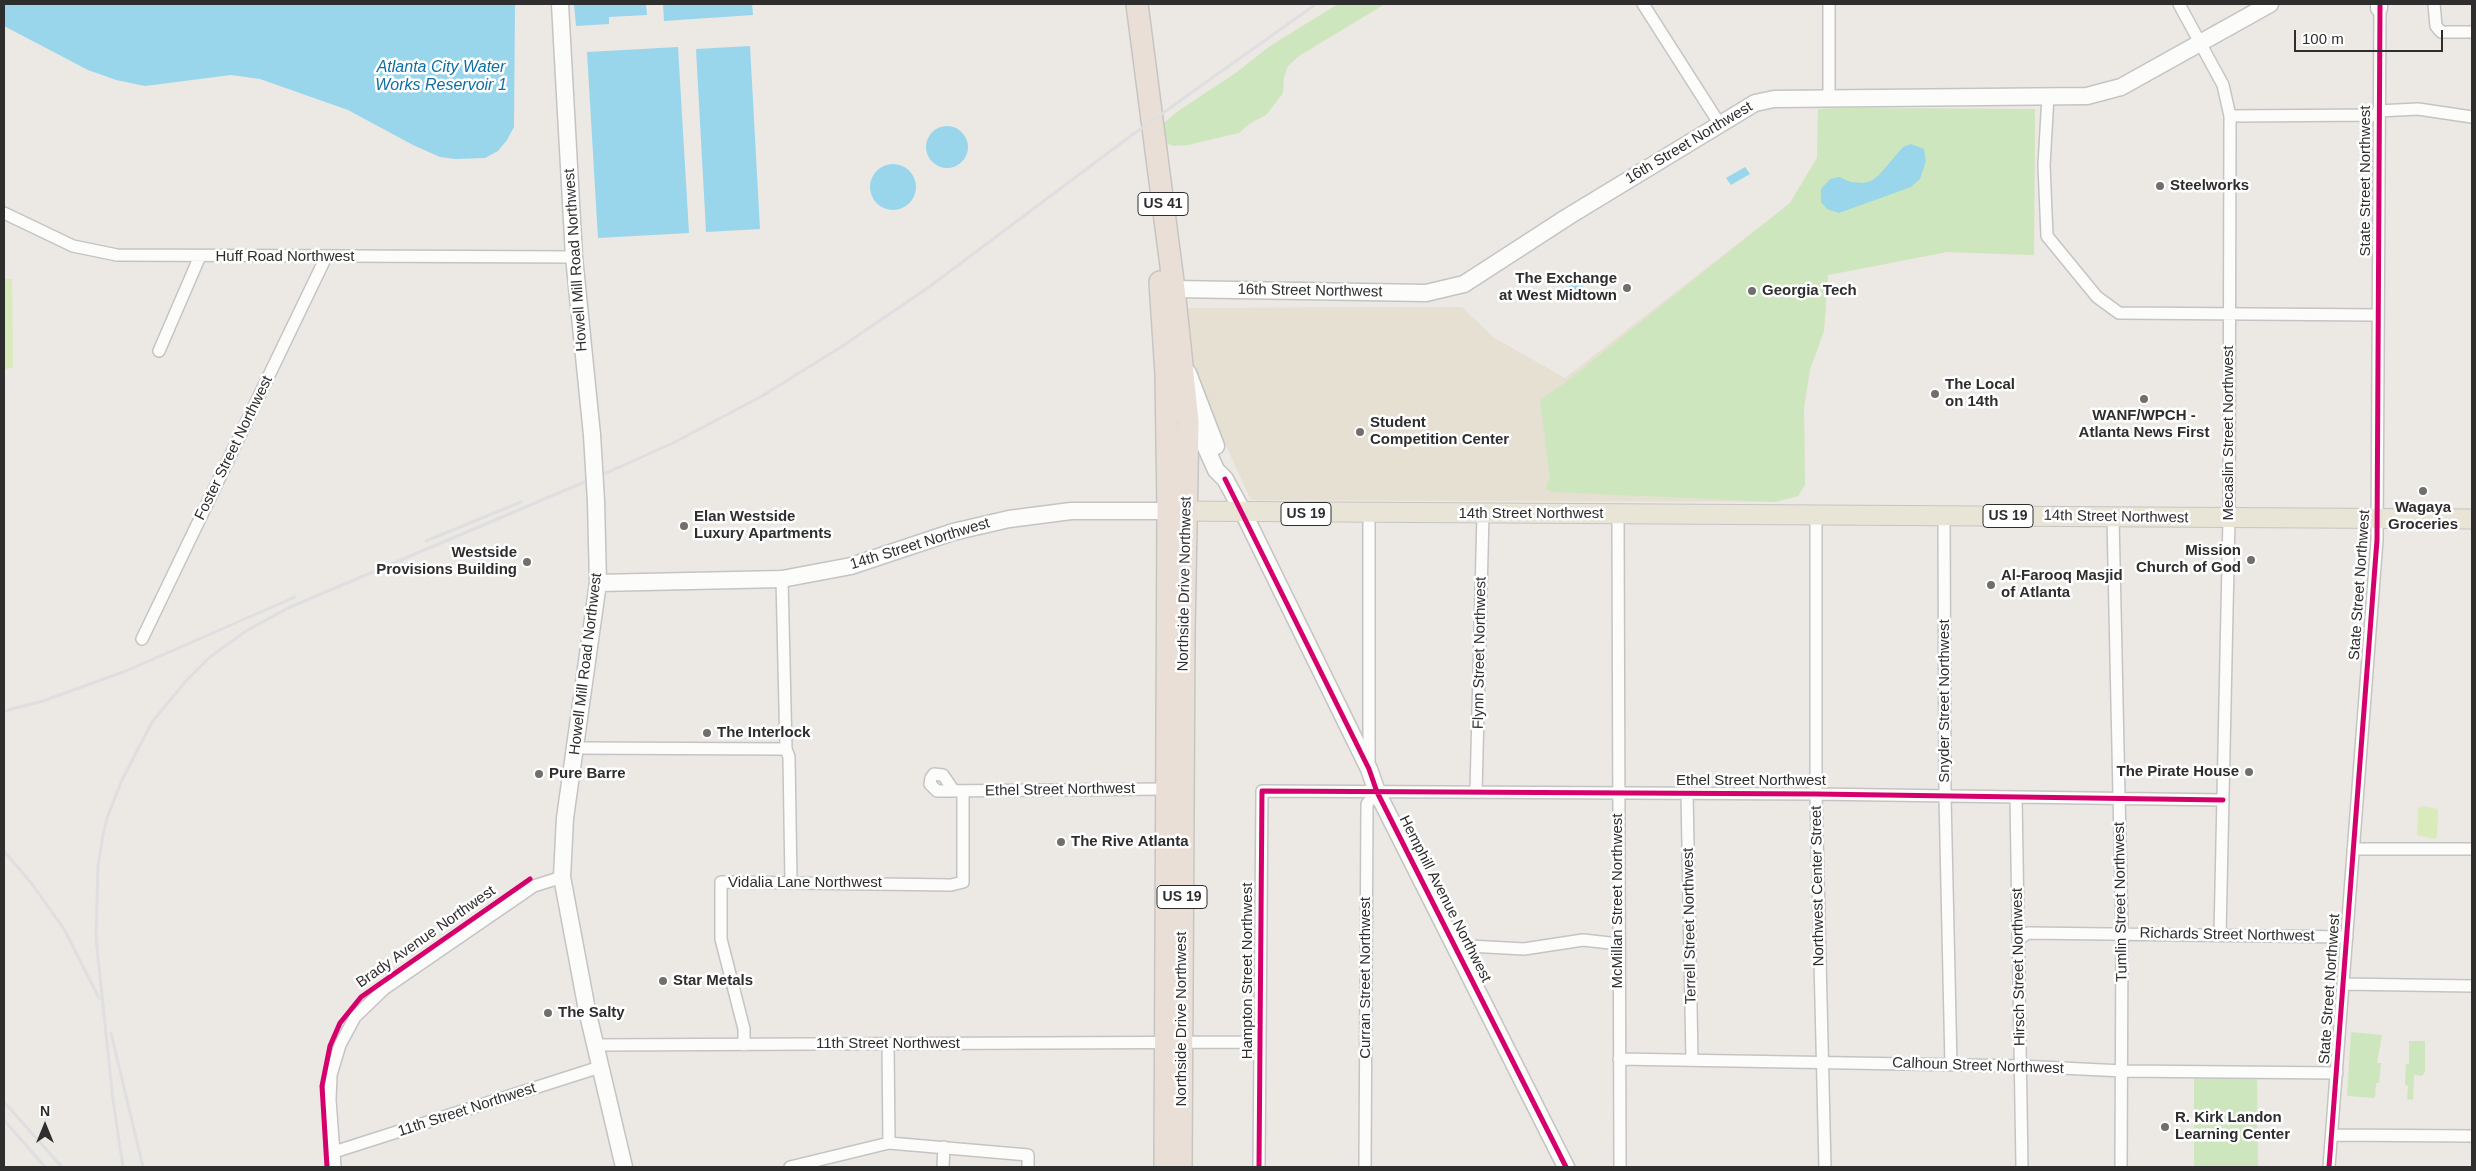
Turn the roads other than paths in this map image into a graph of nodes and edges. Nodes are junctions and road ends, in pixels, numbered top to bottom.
1 (560, 4) edge
2 (1128, 4) edge
3 (1137, 4) edge
4 (1643, 4) edge
5 (1829, 4) edge
6 (2179, 4) edge
7 (2270, 4) edge
8 (2434, 4) edge
9 (2379, 5) edge
10 (2472, 32) edge
11 (2199, 44) junction
12 (2048, 96) junction
13 (1829, 98) junction
14 (2378, 113) junction
15 (2230, 116) junction
16 (2472, 117) edge
17 (1719, 123) junction
18 (4, 213) edge
19 (200, 256) junction
20 (326, 257) junction
21 (574, 257) junction
22 (1174, 289) junction
23 (2229, 314) junction
24 (2378, 315) junction
25 (159, 351) dead end
26 (1182, 361) junction
27 (1166, 374) junction
28 (1186, 405) junction
29 (1225, 479) junction
30 (1177, 511) junction
31 (1242, 512) junction
32 (1369, 514) junction
33 (1483, 514) junction
34 (1618, 515) junction
35 (1816, 516) junction
36 (1944, 516) junction
37 (2113, 517) junction
38 (2229, 518) junction
39 (2377, 518) junction
40 (2472, 519) edge
41 (782, 579) junction
42 (598, 583) junction
43 (142, 639) dead end
44 (575, 748) junction
45 (786, 749) junction
46 (1369, 769) junction
47 (1167, 789) junction
48 (959, 791) joint
49 (1278, 791) joint
50 (1377, 792) junction
51 (1476, 792) junction
52 (1619, 793) junction
53 (1687, 793) junction
54 (1816, 794) junction
55 (1945, 796) junction
56 (2016, 797) junction
57 (2119, 798) junction
58 (2223, 800) junction
59 (2353, 849) junction
60 (2472, 849) edge
61 (562, 877) junction
62 (790, 882) junction
63 (1182, 886) junction
64 (2122, 934) junction
65 (2220, 935) junction
66 (2347, 937) junction
67 (2019, 939) junction
68 (1619, 944) junction
69 (1458, 951) junction
70 (2343, 984) junction
71 (2472, 986) edge
72 (1173, 1042) junction
73 (1260, 1042) junction
74 (888, 1044) junction
75 (594, 1045) junction
76 (744, 1045) junction
77 (1620, 1058) junction
78 (1692, 1060) junction
79 (1822, 1062) junction
80 (1951, 1065) junction
81 (2020, 1066) junction
82 (600, 1068) junction
83 (2123, 1071) junction
84 (2337, 1073) junction
85 (2332, 1135) junction
86 (2472, 1136) edge
87 (888, 1143) junction
88 (944, 1147) junction
89 (334, 1152) junction
90 (335, 1167) edge
91 (624, 1167) edge
92 (790, 1167) edge
93 (943, 1167) edge
94 (1028, 1167) edge
95 (1165, 1167) edge
96 (1181, 1167) edge
97 (1259, 1167) edge
98 (1365, 1167) edge
99 (1566, 1167) edge
100 (1620, 1167) edge
101 (1825, 1167) edge
102 (2022, 1167) edge
103 (2121, 1167) edge
104 (2330, 1167) edge

1 - 21 street, Howell Mill Road Northwest
2 - 27 highway, Northside Drive Northwest / US 41
3 - 22 highway, Northside Drive Northwest / US 41
4 - 17 street
5 - 13 street
6 - 11 street, Mecaslin Street Northwest
7 - 11 street, 16th Street Northwest
8 - 10 street
9 - 14 street, State Street Northwest
11 - 12 street, 16th Street Northwest
11 - 15 street, Mecaslin Street Northwest
12 - 13 street, 16th Street Northwest
12 - 23 street
13 - 17 street, 16th Street Northwest
14 - 15 street
14 - 16 street
14 - 24 street, State Street Northwest
15 - 23 street, Mecaslin Street Northwest
17 - 22 street, 16th Street Northwest
18 - 19 street, Huff Road Northwest
19 - 20 street, Huff Road Northwest
19 - 25 street
20 - 21 street, Huff Road Northwest
20 - 43 street, Foster Street Northwest
21 - 42 street, Howell Mill Road Northwest, bridge
22 - 26 highway, Northside Drive Northwest / US 41
23 - 24 street
23 - 38 street, Mecaslin Street Northwest
24 - 39 street, State Street Northwest
26 - 28 highway, Northside Drive Northwest / US 41
26 - 29 street, Hemphill Avenue Northwest
27 - 28 street, Hemphill Avenue Northwest
27 - 30 highway, Northside Drive Northwest / US 41
28 - 29 street, Hemphill Avenue Northwest
28 - 30 highway, Northside Drive Northwest / US 41
29 - 31 street, Hemphill Avenue Northwest
30 - 31 main road, 14th Street Northwest / US 19
30 - 41 street, 14th Street Northwest
30 - 47 highway, Northside Drive Northwest / US 19
30 - 63 highway, Northside Drive Northwest / US 19
31 - 32 main road, 14th Street Northwest / US 19
31 - 46 street, Hemphill Avenue Northwest
32 - 33 main road, 14th Street Northwest / US 19
32 - 46 street
33 - 34 main road, 14th Street Northwest / US 19
33 - 51 street, Flynn Street Northwest
34 - 35 main road, 14th Street Northwest / US 19
34 - 52 street, McMillan Street Northwest
35 - 36 main road, 14th Street Northwest / US 19
35 - 54 street, Northwest Center Street
36 - 37 main road, 14th Street Northwest / US 19
36 - 55 street, Snyder Street Northwest
37 - 38 main road, 14th Street Northwest / US 19
37 - 57 street, Tumlin Street Northwest
38 - 39 main road, 14th Street Northwest / US 19
38 - 58 street, Mecaslin Street Northwest
39 - 40 main road, 14th Street Northwest / US 19
39 - 59 street, State Street Northwest
41 - 42 street, 14th Street Northwest
41 - 45 street
42 - 44 street, Howell Mill Road Northwest
44 - 45 street
44 - 61 street, Howell Mill Road Northwest
45 - 62 street
46 - 50 street, Hemphill Avenue Northwest
47 - 48 street, Ethel Street Northwest
47 - 63 highway
47 - 72 highway, Northside Drive Northwest / US 19
48 - 62 street, Vidalia Lane Northwest
49 - 50 street, Ethel Street Northwest
49 - 73 street, Hampton Street Northwest
50 - 51 street, Ethel Street Northwest
50 - 69 street, Hemphill Avenue Northwest
50 - 98 street, Curran Street Northwest
51 - 52 street, Ethel Street Northwest
52 - 53 street, Ethel Street Northwest
52 - 68 street, McMillan Street Northwest
53 - 54 street, Ethel Street Northwest
53 - 78 street, Terrell Street Northwest
54 - 55 street, Ethel Street Northwest
54 - 79 street, Northwest Center Street
55 - 56 street, Ethel Street Northwest
55 - 80 street, Snyder Street Northwest
56 - 57 street, Ethel Street Northwest
56 - 67 street, Hirsch Street Northwest
57 - 58 street, Ethel Street Northwest
57 - 64 street, Tumlin Street Northwest
58 - 65 street, Mecaslin Street Northwest
59 - 60 street
59 - 66 street, State Street Northwest
61 - 75 street, Howell Mill Road Northwest
61 - 89 street, Brady Avenue Northwest
62 - 76 street, Vidalia Lane Northwest
63 - 72 highway, Northside Drive Northwest / US 19
64 - 65 street, Richards Street Northwest
64 - 67 street, Richards Street Northwest
64 - 83 street, Tumlin Street Northwest
65 - 66 street, Richards Street Northwest
66 - 70 street, State Street Northwest
67 - 81 street, Hirsch Street Northwest
68 - 69 street
68 - 77 street, McMillan Street Northwest
69 - 99 street, Hemphill Avenue Northwest
70 - 71 street
70 - 84 street, State Street Northwest
72 - 73 street, 11th Street Northwest
72 - 74 street, 11th Street Northwest
72 - 95 highway, Northside Drive Northwest / US 19
72 - 96 highway, Northside Drive Northwest / US 19
73 - 97 street, Hampton Street Northwest
74 - 76 street, 11th Street Northwest
74 - 87 street
75 - 76 street, 11th Street Northwest
75 - 82 street, Howell Mill Road Northwest
77 - 78 street, Calhoun Street Northwest
77 - 100 street, McMillan Street Northwest
78 - 79 street, Calhoun Street Northwest
79 - 80 street, Calhoun Street Northwest
79 - 101 street, Northwest Center Street
80 - 81 street, Calhoun Street Northwest
81 - 83 street, Calhoun Street Northwest
81 - 102 street, Hirsch Street Northwest
82 - 89 street, 11th Street Northwest
82 - 91 street, Howell Mill Road Northwest
83 - 84 street, Calhoun Street Northwest
83 - 103 street, Tumlin Street Northwest
84 - 85 street, State Street Northwest
85 - 86 street
85 - 104 street, State Street Northwest
87 - 88 street
87 - 92 street
88 - 93 street
88 - 94 street
89 - 90 street, Brady Avenue Northwest

